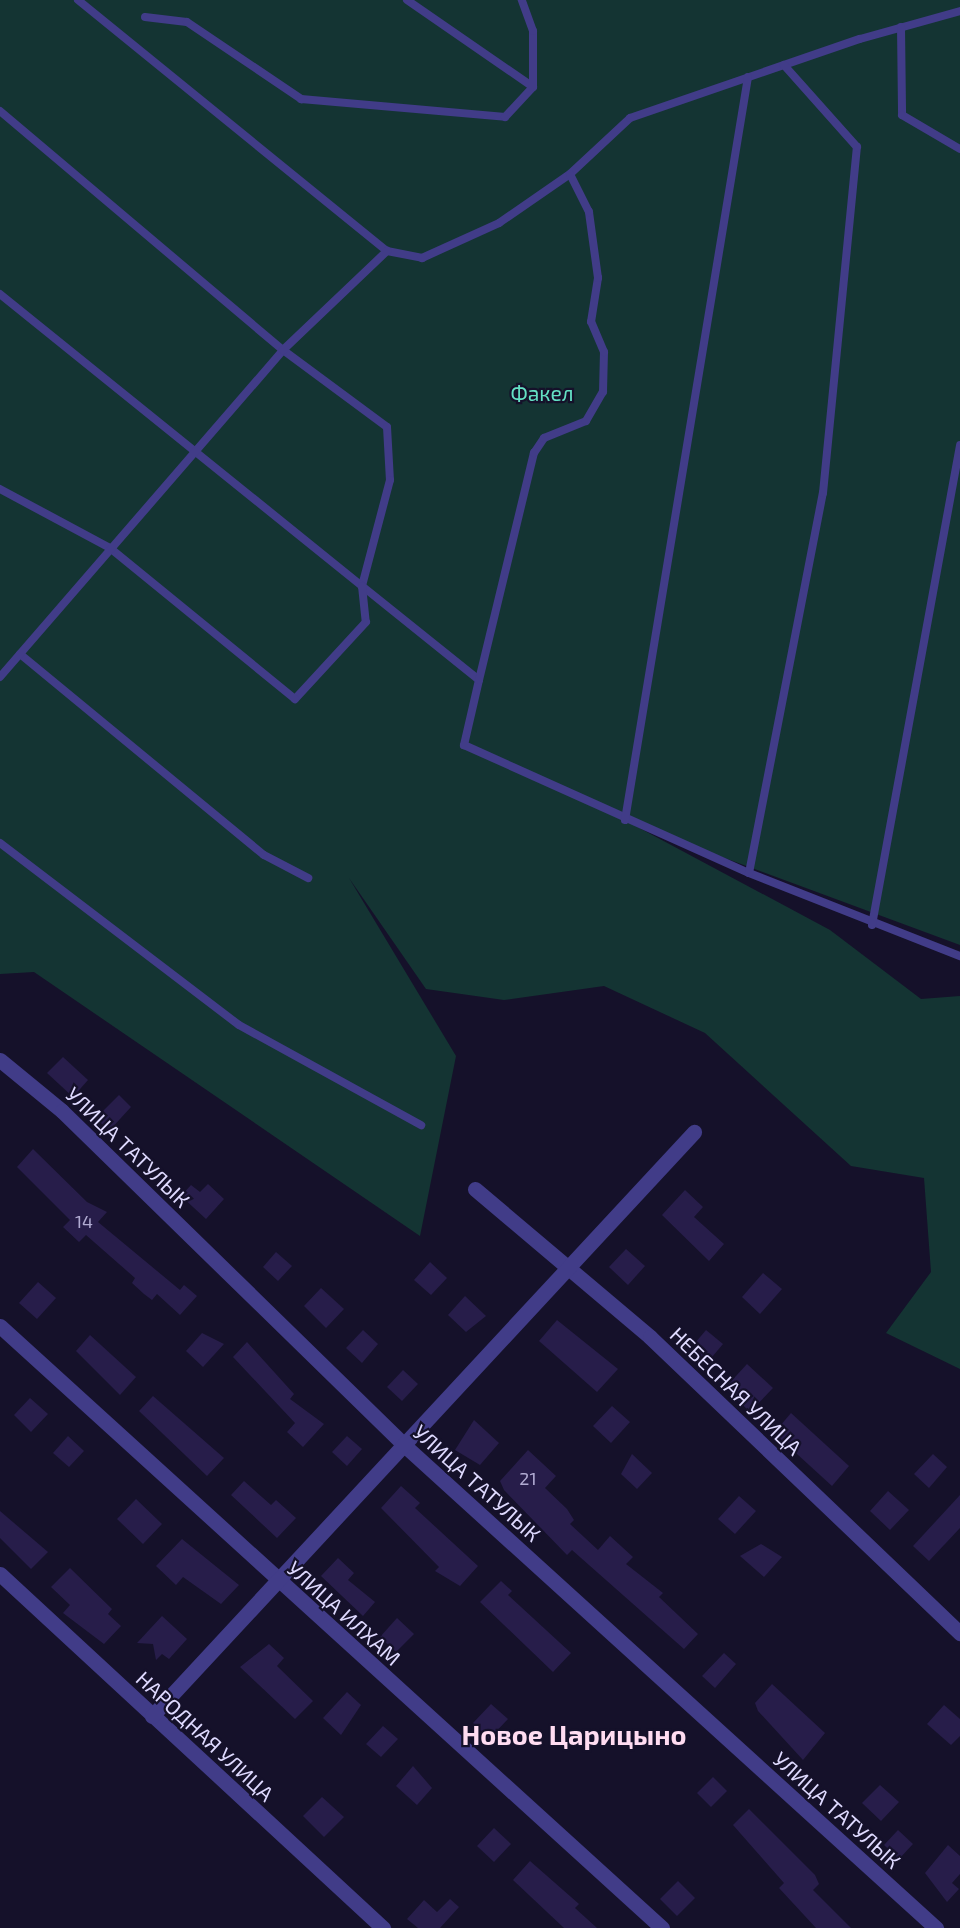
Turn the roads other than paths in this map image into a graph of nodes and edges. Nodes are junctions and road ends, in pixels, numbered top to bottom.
1 (78, 0) edge
2 (407, 0) edge
3 (522, 0) edge
4 (960, 11) edge
5 (146, 17) dead end
6 (901, 27) junction
7 (784, 65) junction
8 (748, 77) junction
9 (533, 87) junction
10 (0, 111) edge
11 (960, 149) edge
12 (570, 174) junction
13 (387, 251) junction
14 (0, 294) edge
15 (283, 350) junction
16 (960, 445) edge
17 (191, 454) junction
18 (0, 489) edge
19 (110, 548) junction
20 (362, 586) junction
21 (20, 654) junction
22 (0, 676) edge
23 (479, 680) junction
24 (625, 820) junction
25 (0, 843) edge
26 (749, 873) junction
27 (308, 878) dead end
28 (873, 925) junction
29 (960, 956) edge
30 (0, 1060) edge
31 (421, 1125) dead end
32 (694, 1132) dead end
33 (475, 1189) dead end
34 (567, 1270) junction
35 (0, 1326) edge
36 (404, 1445) junction
37 (0, 1574) edge
38 (274, 1579) junction
39 (960, 1632) edge
40 (152, 1716) junction
41 (383, 1928) edge
42 (662, 1928) edge
43 (936, 1928) edge

1 - 13 lane
2 - 9 lane
3 - 9 lane
4 - 6 lane
5 - 9 lane
6 - 7 lane
6 - 11 lane
7 - 8 lane
7 - 26 lane
8 - 12 lane
8 - 24 lane
10 - 15 lane
12 - 13 lane
12 - 23 lane
13 - 15 lane
14 - 17 lane
15 - 17 lane
15 - 20 lane
16 - 28 lane
17 - 19 lane
17 - 20 lane
18 - 19 lane
19 - 20 lane
19 - 21 lane
20 - 23 lane
21 - 22 lane
21 - 27 lane
23 - 24 lane
24 - 26 lane
25 - 31 lane
26 - 28 lane
28 - 29 lane
30 - 36 street, УЛИЦА ТАТУЛЫК
32 - 34 street
33 - 34 street, НЕБЕСНАЯ УЛИЦА
34 - 36 street
34 - 39 street, НЕБЕСНАЯ УЛИЦА
35 - 38 street, УЛИЦА ИЛХАМ
36 - 38 street
36 - 43 street, УЛИЦА ТАТУЛЫК
37 - 40 street, НАРОДНАЯ УЛИЦА
38 - 40 street
38 - 42 street, УЛИЦА ИЛХАМ
40 - 41 street, НАРОДНАЯ УЛИЦА

